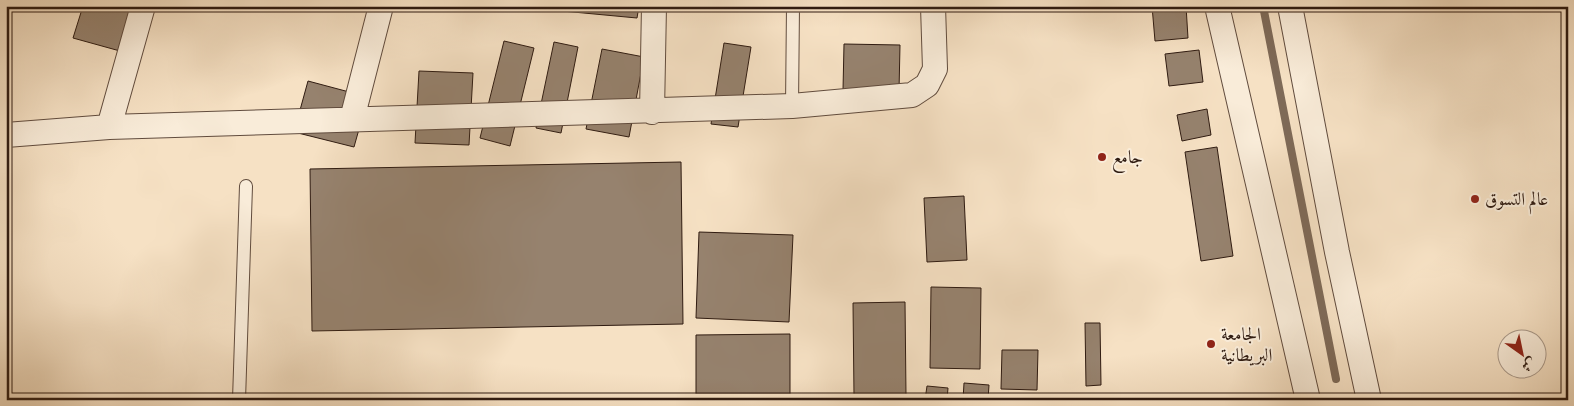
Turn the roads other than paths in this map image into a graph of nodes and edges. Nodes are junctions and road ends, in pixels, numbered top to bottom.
1 (143, 6) edge
2 (381, 6) edge
3 (654, 6) edge
4 (793, 6) edge
5 (933, 6) edge
6 (1217, 6) edge
7 (1290, 6) edge
8 (792, 106) junction
9 (652, 112) junction
10 (352, 119) junction
11 (109, 127) junction
12 (6, 135) edge
13 (246, 186) dead end
14 (239, 400) edge
15 (1308, 400) edge
16 (1370, 400) edge

1 - 11 street
2 - 10 street
3 - 9 street
4 - 8 lane
5 - 8 street
6 - 15 street
7 - 16 street
8 - 9 street
9 - 10 street
10 - 11 street
11 - 12 street
13 - 14 lane

